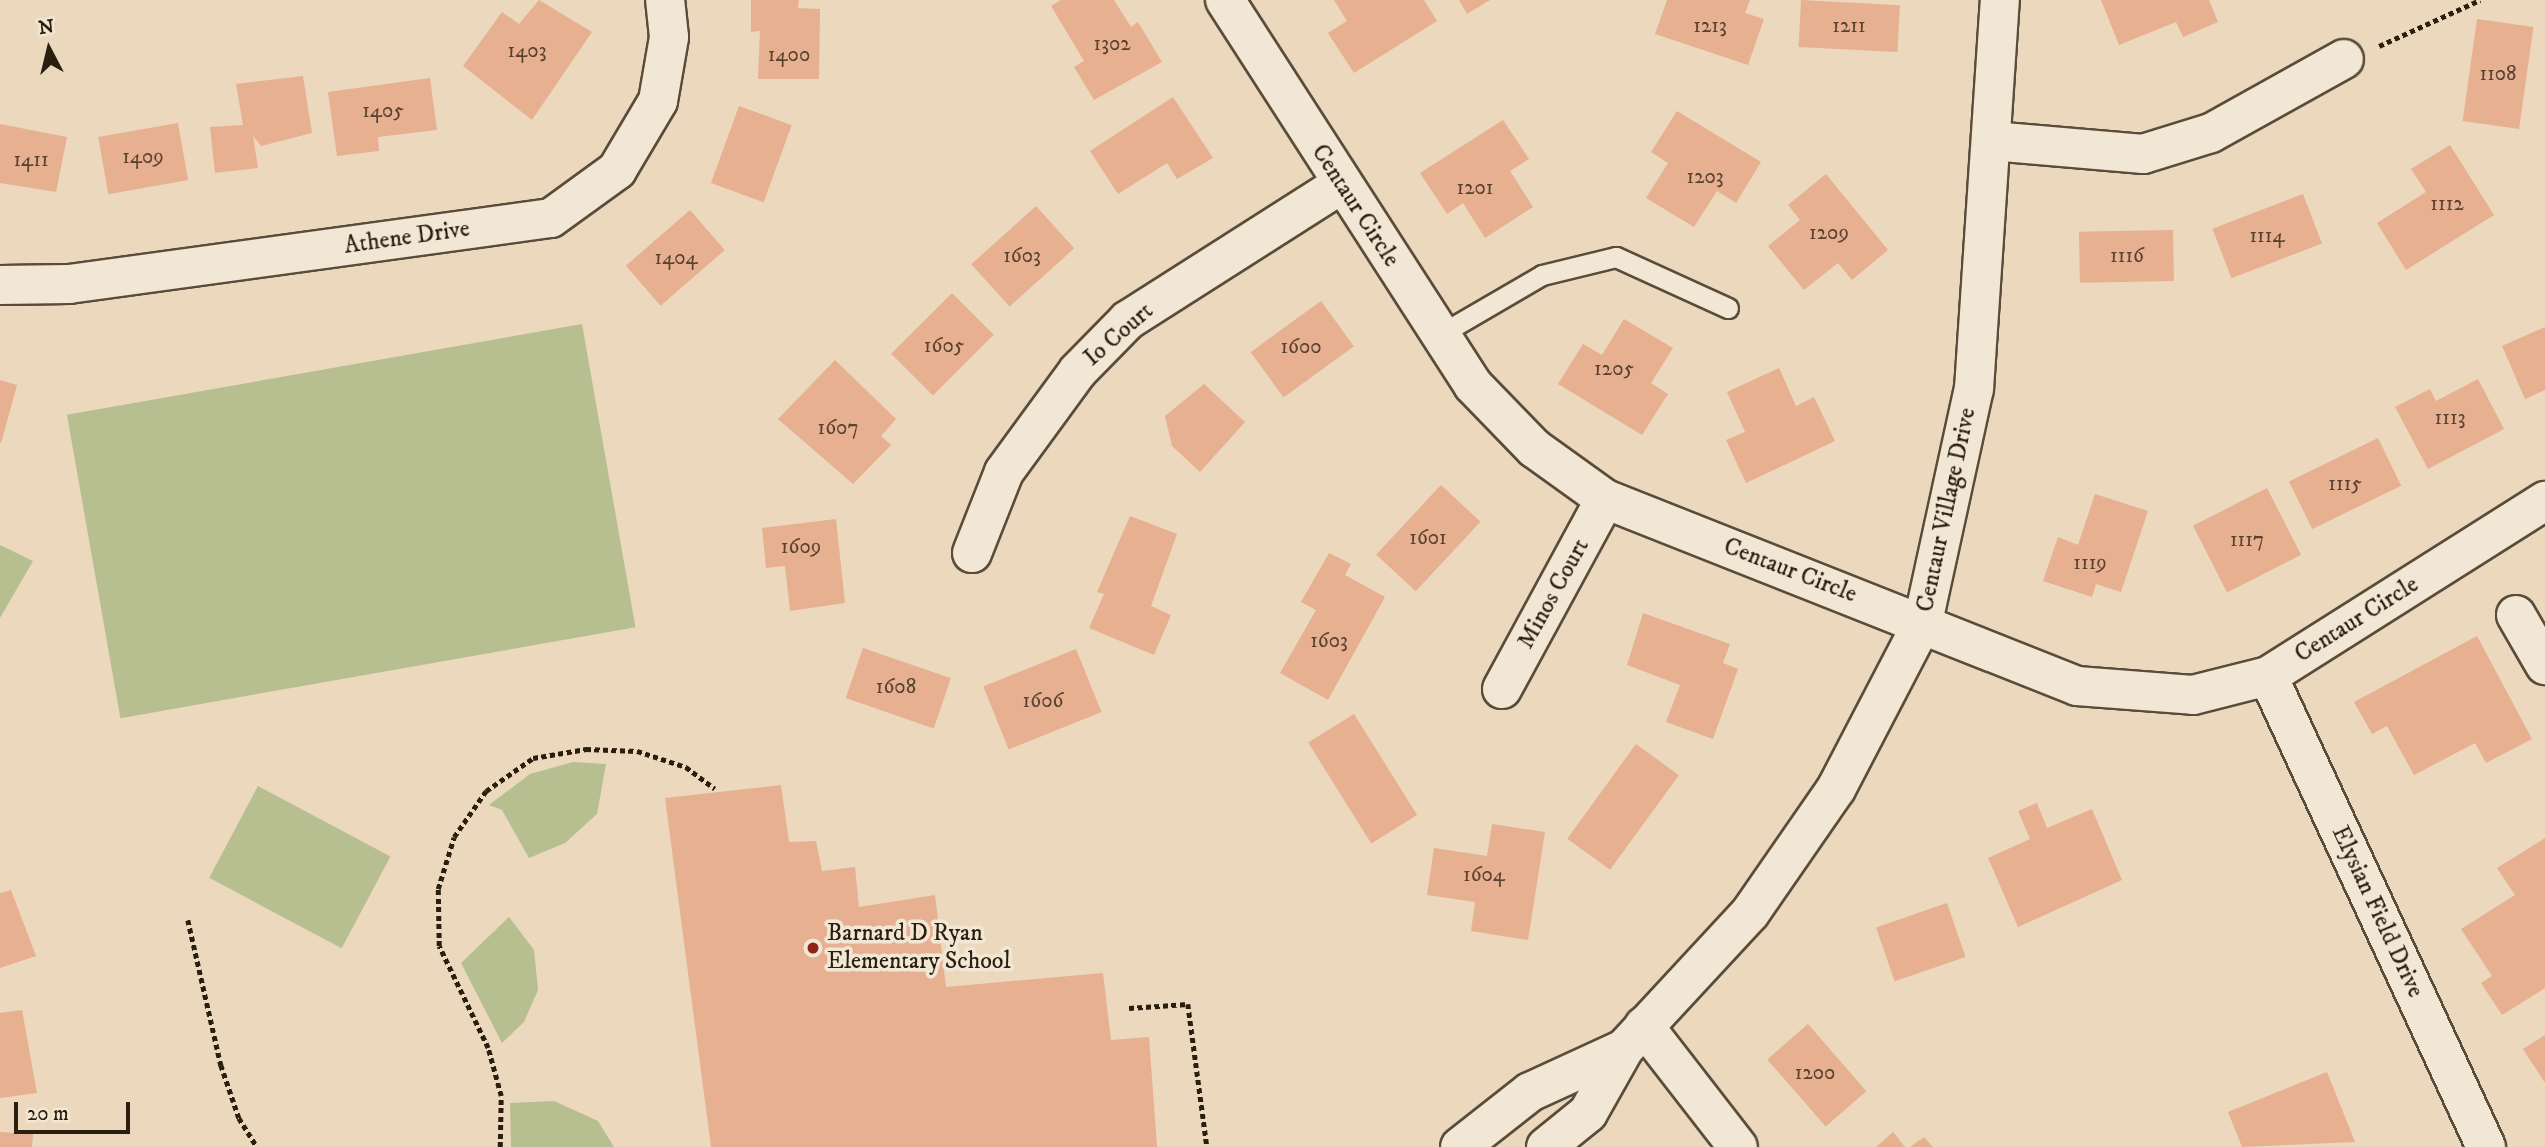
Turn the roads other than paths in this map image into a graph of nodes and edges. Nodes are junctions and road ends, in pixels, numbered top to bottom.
1 (665, 0) edge
2 (1224, 0) edge
3 (2000, 0) edge
4 (2344, 59) road end
5 (1993, 141) junction
6 (1340, 185) junction
7 (0, 285) edge
8 (1728, 308) dead end
9 (1439, 335) junction
10 (1605, 499) junction
11 (2545, 501) edge
12 (972, 553) dead end
13 (2516, 615) dead end
14 (1923, 622) junction
15 (2545, 665) edge
16 (2268, 676) junction
17 (1502, 689) dead end
18 (1634, 1037) junction
19 (1460, 1147) edge
20 (1546, 1147) edge
21 (1738, 1147) edge
22 (2486, 1147) edge

1 - 7 street, Athene Drive
2 - 6 street, Centaur Circle
3 - 5 street, Centaur Village Drive
4 - 5 street
5 - 14 street, Centaur Village Drive
6 - 9 street, Centaur Circle
6 - 12 street, Io Court
8 - 9 lane
9 - 10 street, Centaur Circle
10 - 14 street, Centaur Circle
10 - 17 street, Minos Court
11 - 16 street, Centaur Circle
13 - 15 street
14 - 16 street, Centaur Circle
14 - 18 street, Centaur Village Drive
16 - 22 street, Elysian Field Drive
18 - 19 street, Centaur Village Drive
18 - 20 street, Centaur Village Drive
18 - 21 street

